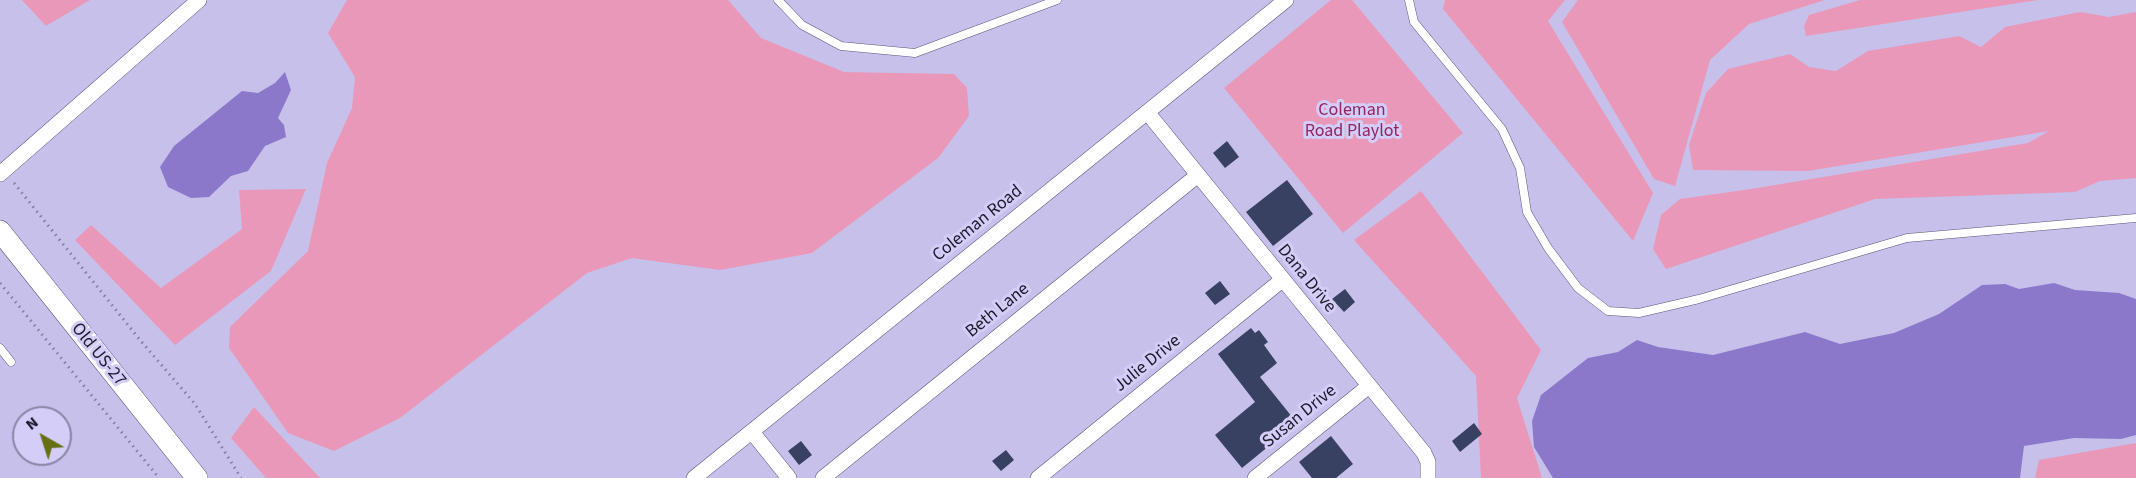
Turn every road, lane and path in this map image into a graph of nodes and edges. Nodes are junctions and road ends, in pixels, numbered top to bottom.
1 (199, 0) edge
2 (778, 0) edge
3 (1057, 0) edge
4 (1286, 0) edge
5 (1408, 0) edge
6 (1147, 112) junction
7 (2, 172) edge
8 (1198, 175) junction
9 (2136, 218) edge
10 (0, 231) edge
11 (1282, 280) junction
12 (0, 283) edge
13 (0, 348) edge
14 (11, 362) dead end
15 (1369, 386) junction
16 (752, 432) junction
17 (1428, 475) edge
18 (159, 478) edge
19 (197, 478) edge
20 (241, 478) edge
21 (694, 478) edge
22 (789, 478) edge
23 (823, 478) edge
24 (1038, 478) edge
25 (1255, 478) edge

1 - 7 street
2 - 3 lane
4 - 6 street, Coleman Road
5 - 9 lane
6 - 8 street, Dana Drive
6 - 16 street, Coleman Road
7 - 20 path
8 - 11 street, Dana Drive
8 - 23 street, Beth Lane
10 - 19 main road, Old US-27
11 - 15 street, Dana Drive
11 - 24 street, Julie Drive
12 - 18 path
13 - 14 lane
15 - 17 street, Dana Drive
15 - 25 street, Susan Drive
16 - 21 street, Coleman Road
16 - 22 street

